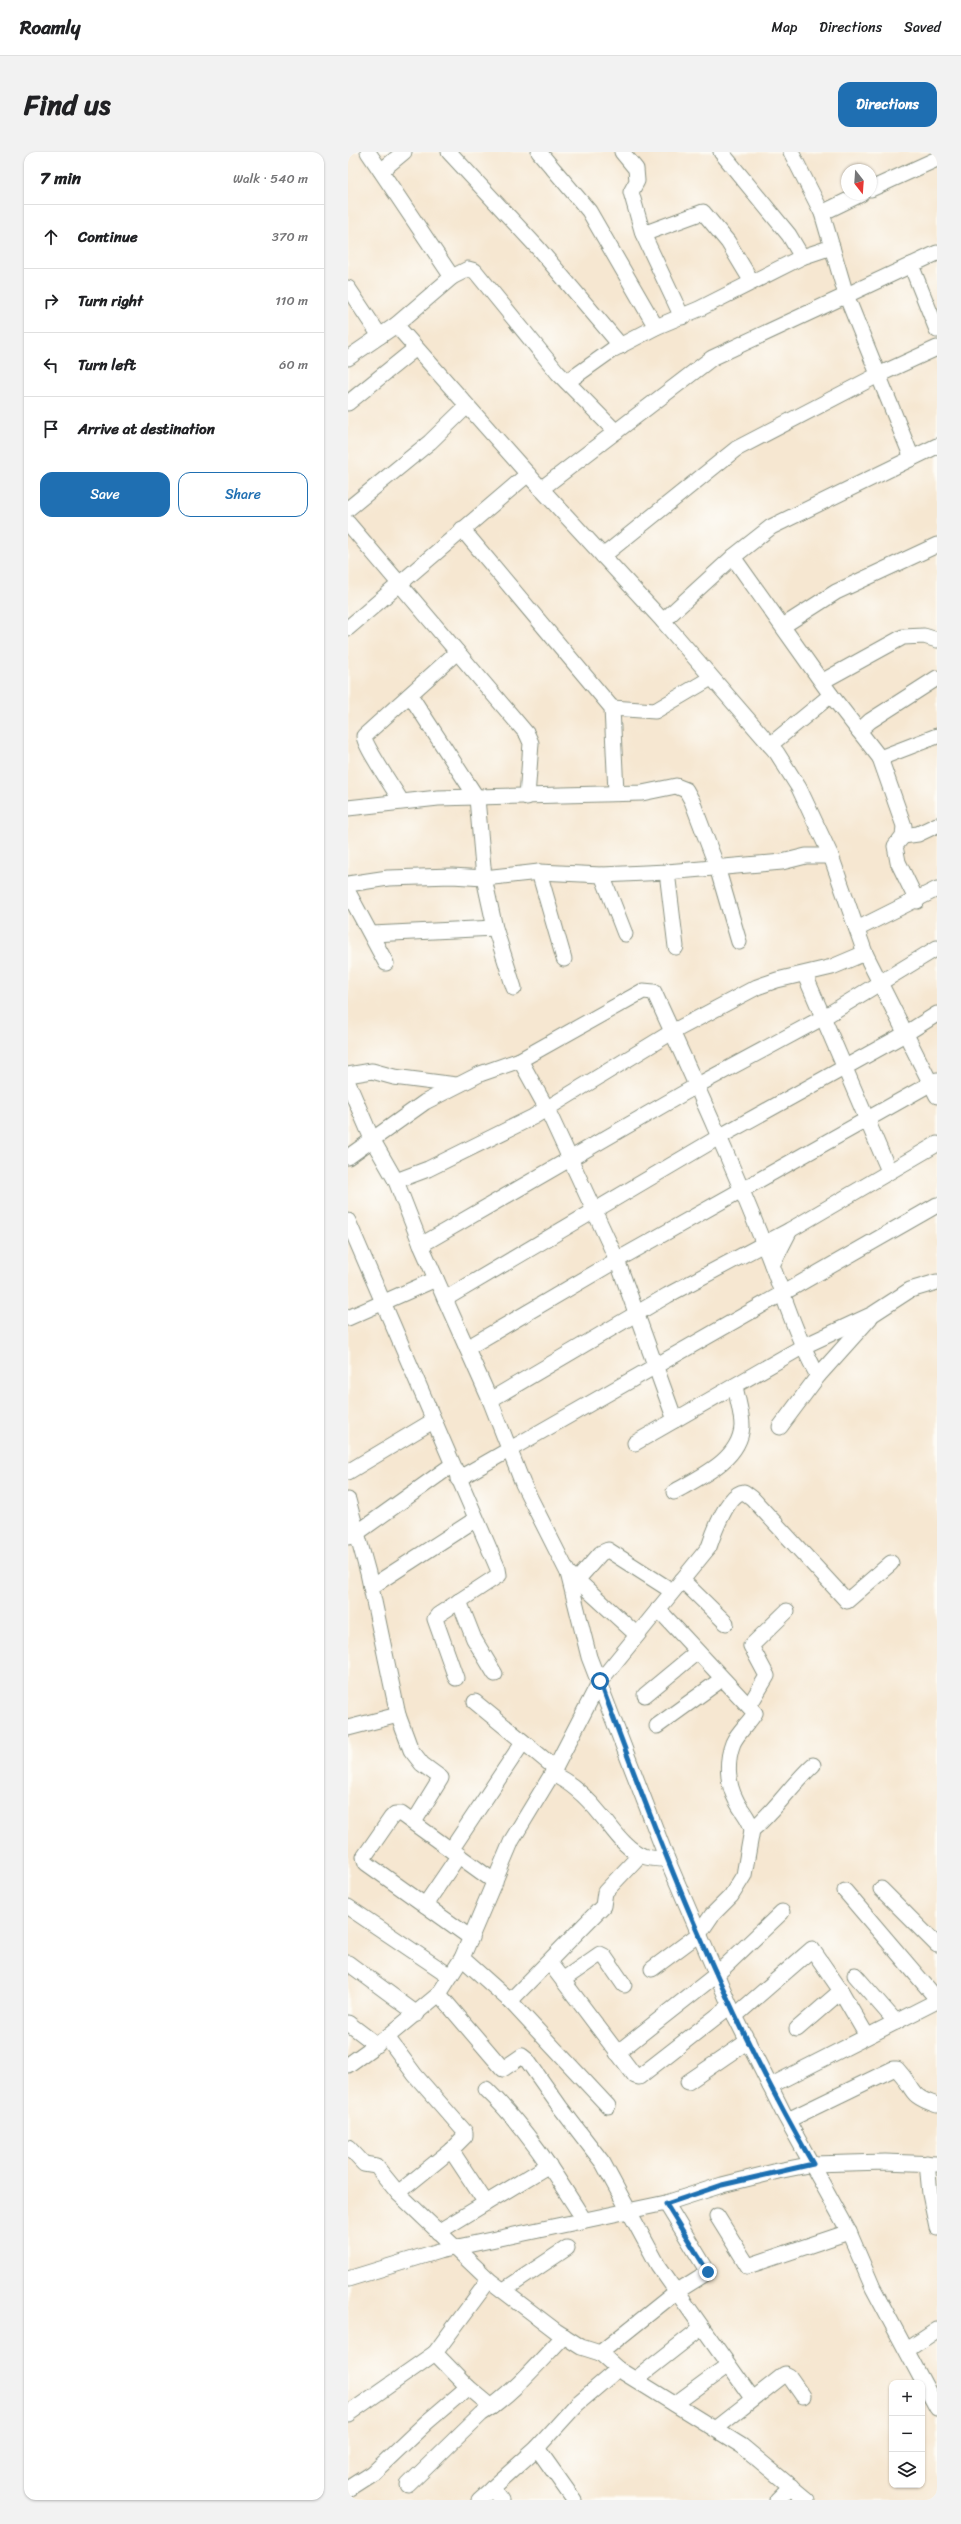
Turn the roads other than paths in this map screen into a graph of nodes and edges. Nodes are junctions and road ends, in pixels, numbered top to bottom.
1 (368, 152) edge
2 (404, 152) edge
3 (449, 152) edge
4 (539, 152) edge
5 (622, 152) edge
6 (721, 152) edge
7 (791, 152) edge
8 (937, 159) edge
9 (381, 171) junction
10 (877, 186) edge
11 (849, 200) edge
12 (822, 213) junction
13 (643, 234) junction
14 (832, 247) junction
15 (937, 253) edge
16 (802, 257) junction
17 (911, 265) junction
18 (452, 277) junction
19 (752, 282) junction
20 (348, 288) edge
21 (846, 294) junction
22 (682, 316) junction
23 (396, 325) junction
24 (656, 327) junction
25 (937, 330) edge
26 (380, 336) junction
27 (621, 346) junction
28 (416, 348) junction
29 (937, 348) edge
30 (348, 358) edge
31 (878, 375) junction
32 (567, 382) junction
33 (348, 403) edge
34 (467, 406) junction
35 (616, 432) junction
36 (937, 446) edge
37 (912, 458) junction
38 (528, 474) junction
39 (541, 489) junction
40 (348, 509) edge
41 (348, 523) edge
42 (462, 529) junction
43 (937, 545) edge
44 (603, 556) junction
45 (732, 557) junction
46 (399, 583) junction
47 (663, 621) junction
48 (783, 626) junction
49 (348, 628) edge
50 (937, 640) edge
51 (457, 652) junction
52 (712, 678) junction
53 (937, 678) edge
54 (823, 681) junction
55 (410, 695) junction
56 (831, 695) junction
57 (612, 708) junction
58 (859, 731) junction
59 (937, 736) edge
60 (770, 745) junction
61 (880, 758) junction
62 (616, 792) junction
63 (527, 797) junction
64 (477, 798) junction
65 (401, 801) junction
66 (348, 808) edge
67 (937, 825) edge
68 (903, 836) junction
69 (831, 856) junction
70 (717, 867) junction
71 (539, 872) junction
72 (667, 872) junction
73 (602, 875) junction
74 (484, 878) junction
75 (348, 884) edge
76 (937, 889) edge
77 (348, 892) edge
78 (918, 900) junction
79 (495, 928) junction
80 (372, 934) junction
81 (625, 934) dead end
82 (739, 942) dead end
83 (861, 943) junction
84 (676, 947) dead end
85 (937, 948) edge
86 (564, 959) dead end
87 (386, 963) dead end
88 (805, 975) junction
89 (880, 982) junction
90 (514, 988) dead end
91 (937, 1014) edge
92 (824, 1017) junction
93 (672, 1032) junction
94 (905, 1034) junction
95 (520, 1060) junction
96 (845, 1068) junction
97 (348, 1083) edge
98 (456, 1085) junction
99 (696, 1086) junction
100 (935, 1086) edge
101 (547, 1109) junction
102 (867, 1120) junction
103 (719, 1136) junction
104 (372, 1140) junction
105 (937, 1144) edge
106 (348, 1157) edge
107 (570, 1158) junction
108 (889, 1171) junction
109 (396, 1181) junction
110 (741, 1191) junction
111 (937, 1205) edge
112 (594, 1209) junction
113 (348, 1221) edge
114 (790, 1230) junction
115 (763, 1244) junction
116 (421, 1245) junction
117 (617, 1260) junction
118 (772, 1265) junction
119 (436, 1279) junction
120 (937, 1282) edge
121 (781, 1293) junction
122 (445, 1299) junction
123 (383, 1304) junction
124 (636, 1314) junction
125 (873, 1314) junction
126 (348, 1318) edge
127 (802, 1347) junction
128 (467, 1348) junction
129 (656, 1365) junction
130 (818, 1376) junction
131 (735, 1386) junction
132 (490, 1400) junction
133 (433, 1420) junction
134 (675, 1420) junction
135 (780, 1427) dead end
136 (636, 1443) dead end
137 (509, 1449) junction
138 (452, 1465) junction
139 (348, 1472) edge
140 (458, 1479) junction
141 (674, 1492) dead end
142 (348, 1500) edge
143 (476, 1519) junction
144 (353, 1535) edge
145 (891, 1563) dead end
146 (573, 1576) junction
147 (682, 1580) junction
148 (371, 1587) junction
149 (672, 1591) junction
150 (459, 1601) junction
151 (658, 1609) junction
152 (786, 1610) dead end
153 (726, 1623) dead end
154 (637, 1635) junction
155 (697, 1652) junction
156 (494, 1674) dead end
157 (456, 1678) dead end
158 (722, 1679) junction
159 (600, 1681) junction
160 (645, 1695) dead end
161 (475, 1702) dead end
162 (749, 1706) junction
163 (398, 1716) junction
164 (657, 1726) dead end
165 (348, 1728) edge
166 (523, 1742) junction
167 (812, 1765) dead end
168 (554, 1771) junction
169 (414, 1822) junction
170 (752, 1830) junction
171 (455, 1853) junction
172 (640, 1855) junction
173 (667, 1859) junction
174 (494, 1882) junction
175 (882, 1889) dead end
176 (845, 1890) dead end
177 (425, 1905) junction
178 (348, 1907) edge
179 (782, 1912) dead end
180 (699, 1934) junction
181 (471, 1938) junction
182 (937, 1945) edge
183 (462, 1958) junction
184 (549, 1962) junction
185 (348, 1963) edge
186 (652, 1968) dead end
187 (717, 1974) junction
188 (855, 1975) dead end
189 (450, 1976) junction
190 (564, 1979) junction
191 (624, 1985) dead end
192 (841, 1992) junction
193 (439, 1994) junction
194 (937, 2000) edge
195 (510, 2001) junction
196 (733, 2011) junction
197 (417, 2014) junction
198 (896, 2022) junction
199 (348, 2023) edge
200 (796, 2029) dead end
201 (867, 2036) junction
202 (382, 2041) junction
203 (748, 2041) junction
204 (617, 2053) junction
205 (348, 2065) edge
206 (688, 2082) dead end
207 (770, 2086) junction
208 (486, 2089) dead end
209 (937, 2105) edge
210 (608, 2106) dead end
211 (788, 2120) junction
212 (348, 2147) edge
213 (451, 2150) junction
214 (813, 2164) junction
215 (932, 2164) edge
216 (549, 2166) junction
217 (398, 2193) junction
218 (486, 2203) junction
219 (666, 2204) junction
220 (630, 2212) junction
221 (718, 2216) dead end
222 (584, 2220) junction
223 (937, 2228) edge
224 (438, 2232) junction
225 (849, 2232) junction
226 (454, 2248) junction
227 (567, 2248) dead end
228 (348, 2279) edge
229 (489, 2280) junction
230 (504, 2290) junction
231 (676, 2292) junction
232 (702, 2328) junction
233 (937, 2330) edge
234 (564, 2336) junction
235 (907, 2350) junction
236 (435, 2353) junction
237 (600, 2353) junction
238 (728, 2365) junction
239 (618, 2369) junction
240 (636, 2379) junction
241 (468, 2387) junction
242 (802, 2396) dead end
243 (752, 2398) junction
244 (675, 2404) junction
245 (492, 2407) junction
246 (937, 2408) edge
247 (348, 2414) edge
248 (715, 2428) junction
249 (538, 2448) junction
250 (408, 2485) dead end
251 (792, 2486) junction
252 (350, 2490) edge
253 (497, 2494) edge
254 (480, 2500) edge
255 (574, 2500) edge
256 (777, 2500) edge
257 (807, 2500) edge

1 - 9 street
2 - 9 street
3 - 27 street
4 - 24 street
5 - 13 street
6 - 16 street
7 - 12 street
8 - 10 street
9 - 18 street
11 - 12 street
12 - 14 street
13 - 19 street
13 - 22 street
14 - 16 street
14 - 21 street
15 - 17 street
16 - 19 street
17 - 21 street
17 - 25 street
18 - 23 street
18 - 32 street
19 - 22 street
20 - 26 street
21 - 31 street
21 - 35 street
22 - 24 street
23 - 26 street
23 - 28 street
24 - 27 street
26 - 30 street
27 - 32 street
28 - 33 street
28 - 34 street
29 - 31 street
31 - 37 street
31 - 44 street
32 - 35 street
34 - 38 street
34 - 40 street
35 - 39 street
36 - 37 street
37 - 45 street
38 - 39 street
38 - 42 street
39 - 44 street
41 - 46 street
42 - 46 street
42 - 57 street
43 - 48 street
44 - 47 street
45 - 47 street
45 - 48 street
46 - 49 street
46 - 51 street
47 - 52 street
48 - 54 street
50 - 54 street
51 - 55 street
51 - 63 street
52 - 57 street
52 - 60 street
53 - 58 street
54 - 56 street
55 - 64 street
55 - 65 street
56 - 58 street
56 - 60 street
57 - 62 street
58 - 61 street
59 - 61 street
60 - 69 street
61 - 68 street
62 - 63 street
62 - 70 street
63 - 64 street
64 - 65 street
64 - 74 street
65 - 66 street
67 - 68 street
68 - 78 street
69 - 70 street
69 - 83 street
70 - 72 street
70 - 82 street
71 - 73 street
71 - 74 street
71 - 86 street
72 - 73 street
72 - 84 street
73 - 81 street
74 - 75 street
74 - 79 street
76 - 78 street
77 - 80 street
78 - 83 street
79 - 80 street
79 - 90 street
80 - 87 street
83 - 88 street
83 - 89 street
85 - 89 street
88 - 92 street
88 - 93 street
89 - 92 street
89 - 94 street
91 - 94 street
92 - 96 street
92 - 99 street
93 - 95 street
93 - 99 street
93 - 101 street
94 - 96 street
94 - 100 street
95 - 98 street
95 - 101 street
96 - 102 street
96 - 103 street
97 - 98 street
97 - 104 street
98 - 104 street
99 - 103 street
99 - 107 street
100 - 102 street
101 - 107 street
101 - 109 street
102 - 108 street
102 - 110 street
103 - 110 street
103 - 112 street
104 - 106 street
104 - 109 street
105 - 108 street
107 - 112 street
107 - 116 street
108 - 114 street
109 - 116 street
110 - 115 street
110 - 117 street
111 - 121 street
112 - 117 street
112 - 122 street
113 - 123 street
114 - 115 street
114 - 118 street
115 - 118 street
115 - 124 street
116 - 119 street
117 - 124 street
117 - 128 street
118 - 121 street
119 - 122 street
119 - 123 street
120 - 125 street
121 - 127 street
121 - 129 street
122 - 128 street
123 - 126 street
123 - 133 street
124 - 129 street
124 - 132 street
125 - 127 street
125 - 130 street
127 - 130 street
127 - 131 street
128 - 132 street
129 - 134 street
129 - 137 street
130 - 135 street
131 - 134 street
131 - 141 street
132 - 137 street
133 - 138 street
133 - 139 street
134 - 136 street
137 - 140 street
137 - 146 street
138 - 140 street
138 - 144 street
140 - 143 street
142 - 144 street
143 - 148 street
143 - 150 street
144 - 148 street
145 - 147 street
146 - 149 street
146 - 154 street
146 - 159 street
147 - 149 street
147 - 153 street
148 - 163 street
149 - 151 street
150 - 156 street
150 - 157 street
151 - 154 street
151 - 155 street
152 - 162 street
154 - 159 street
155 - 158 street
155 - 160 street
158 - 162 street
158 - 164 street
159 - 168 street
159 - 173 street
161 - 166 street
162 - 170 street
163 - 165 street
163 - 169 street
166 - 168 street
166 - 171 street
167 - 170 street
168 - 172 street
168 - 174 street
169 - 171 street
169 - 177 street
170 - 180 street
171 - 174 street
171 - 177 street
172 - 173 street
172 - 184 street
173 - 180 street
174 - 181 street
175 - 182 street
176 - 194 street
177 - 181 street
178 - 189 street
179 - 187 street
180 - 186 street
180 - 187 street
181 - 183 street
183 - 189 street
183 - 195 street
184 - 190 street
184 - 195 street
185 - 197 street
187 - 196 street
187 - 204 street
188 - 198 street
189 - 193 street
190 - 191 street
190 - 204 street
192 - 196 street
192 - 200 street
192 - 201 street
193 - 197 street
193 - 220 street
194 - 198 street
195 - 210 street
196 - 203 street
196 - 204 street
197 - 202 street
198 - 201 street
199 - 202 street
201 - 207 street
202 - 205 street
202 - 213 street
203 - 206 street
203 - 207 street
207 - 211 street
208 - 216 street
209 - 211 street
211 - 214 street
212 - 217 street
213 - 217 street
213 - 218 street
214 - 215 street
214 - 219 street
214 - 225 street
215 - 223 street
216 - 218 street
216 - 222 street
217 - 224 street
218 - 224 street
219 - 220 street
219 - 231 street
220 - 222 street
220 - 231 street
221 - 225 street
222 - 226 street
224 - 226 street
225 - 235 street
226 - 228 street
226 - 229 street
227 - 230 street
229 - 230 street
229 - 236 street
230 - 234 street
231 - 232 street
231 - 237 street
232 - 238 street
232 - 240 street
233 - 235 street
234 - 237 street
234 - 245 street
235 - 246 street
236 - 241 street
236 - 247 street
237 - 239 street
238 - 243 street
238 - 244 street
239 - 240 street
239 - 249 street
240 - 244 street
241 - 245 street
241 - 252 street
242 - 243 street
243 - 248 street
244 - 248 street
245 - 250 street
248 - 251 street
249 - 253 street
249 - 255 street
251 - 256 street
251 - 257 street
253 - 254 street

